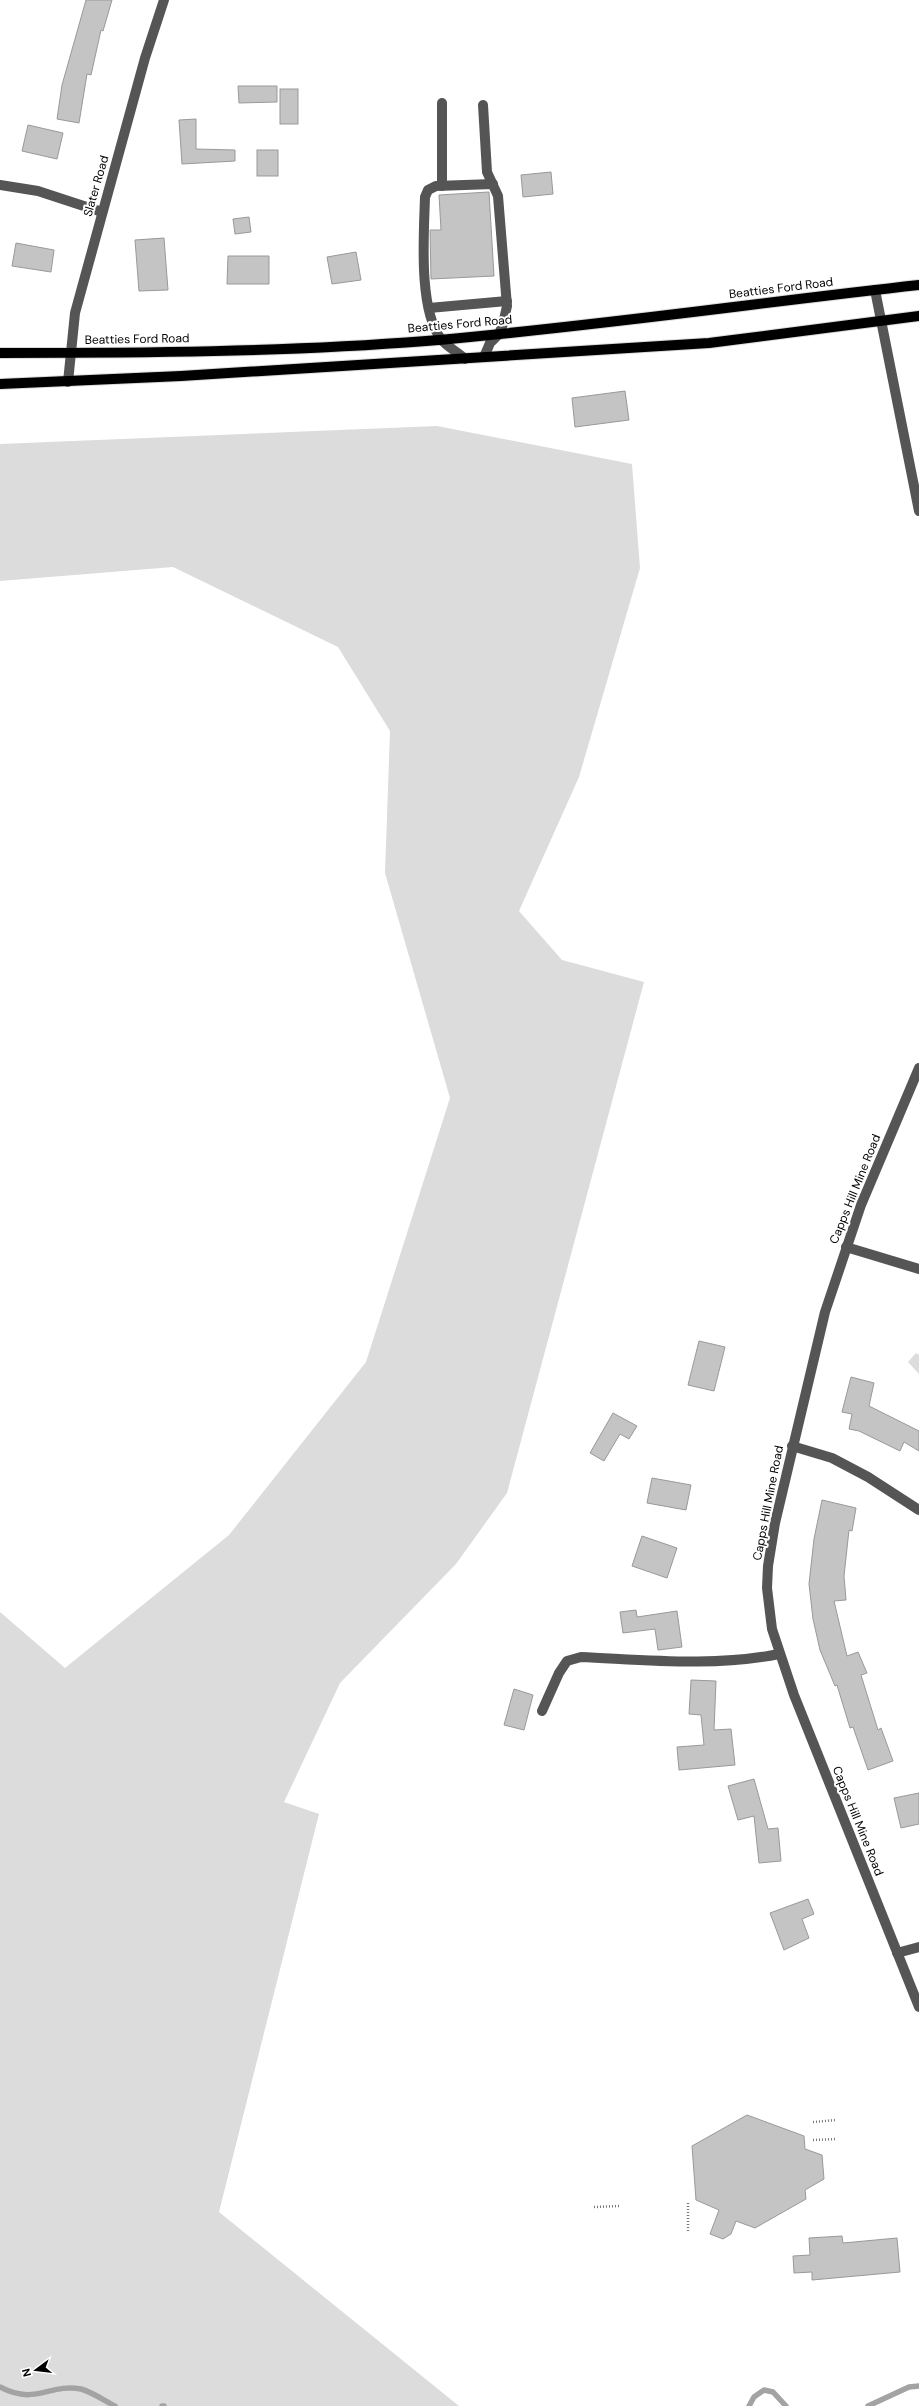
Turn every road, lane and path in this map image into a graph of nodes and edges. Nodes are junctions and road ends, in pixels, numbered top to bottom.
1 (164, 0) edge
2 (442, 103) dead end
3 (483, 104) dead end
4 (493, 184) junction
5 (0, 185) edge
6 (442, 186) junction
7 (102, 212) junction
8 (919, 285) edge
9 (875, 290) junction
10 (507, 301) junction
11 (429, 308) junction
12 (919, 316) edge
13 (880, 320) junction
14 (498, 334) junction
15 (441, 339) junction
16 (0, 353) edge
17 (71, 353) junction
18 (484, 357) junction
19 (465, 359) junction
20 (68, 382) junction
21 (0, 384) edge
22 (914, 462) edge
23 (919, 511) edge
24 (919, 1068) edge
25 (846, 1247) junction
26 (919, 1269) edge
27 (792, 1446) junction
28 (919, 1510) edge
29 (779, 1654) junction
30 (542, 1711) dead end
31 (919, 1947) edge
32 (897, 1953) junction
33 (919, 2007) edge
34 (836, 2120) dead end
35 (812, 2122) dead end
36 (837, 2139) dead end
37 (813, 2140) dead end
38 (688, 2203) dead end
39 (619, 2206) dead end
40 (594, 2207) dead end
41 (688, 2232) dead end

1 - 7 street, Slater Road
2 - 6 street
3 - 4 street
4 - 6 street
4 - 10 street
5 - 7 street
6 - 11 street
7 - 17 street, Slater Road
8 - 9 main road, Beatties Ford Road
9 - 13 street
9 - 14 main road, Beatties Ford Road
10 - 11 street
10 - 14 street
11 - 15 street
12 - 13 main road
13 - 18 main road
13 - 22 street
14 - 15 main road, Beatties Ford Road
14 - 18 street
15 - 17 main road, Beatties Ford Road
15 - 19 street
16 - 17 main road, Beatties Ford Road
17 - 20 street, Slater Road
18 - 19 main road
19 - 20 main road
20 - 21 main road
22 - 23 street
24 - 25 street, Capps Hill Mine Road
25 - 26 street
25 - 27 street, Capps Hill Mine Road
27 - 28 street
27 - 29 street, Capps Hill Mine Road
29 - 30 street
29 - 32 street, Capps Hill Mine Road
31 - 32 street
32 - 33 street, Capps Hill Mine Road
34 - 35 path
36 - 37 path
38 - 41 path
39 - 40 path

